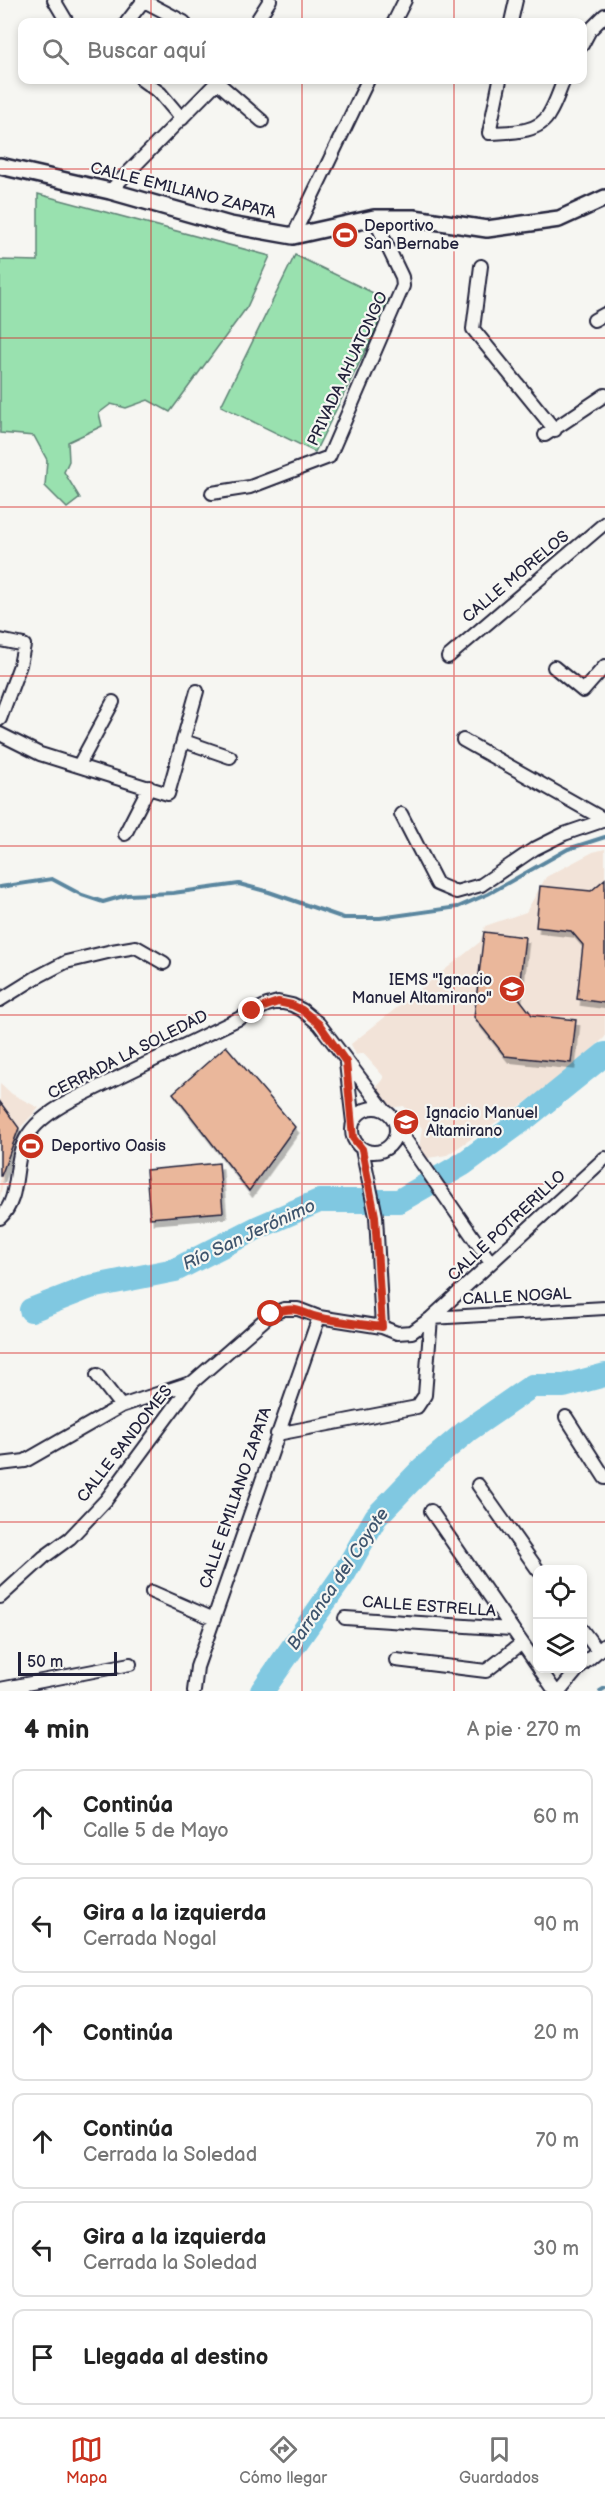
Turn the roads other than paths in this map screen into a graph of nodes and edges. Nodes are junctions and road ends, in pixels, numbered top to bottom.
1 (54, 0) edge
2 (143, 0) edge
3 (270, 0) edge
4 (405, 0) edge
5 (516, 0) edge
6 (605, 15) edge
7 (65, 18) edge
8 (131, 18) edge
9 (177, 18) edge
10 (259, 18) edge
11 (396, 18) edge
12 (512, 18) edge
13 (587, 36) edge
14 (148, 84) edge
15 (215, 84) edge
16 (221, 84) edge
17 (366, 84) edge
18 (499, 84) edge
19 (562, 84) edge
20 (182, 119) junction
21 (262, 120) dead end
22 (0, 166) edge
23 (110, 191) junction
24 (604, 198) edge
25 (374, 218) junction
26 (293, 236) junction
27 (481, 266) dead end
28 (605, 394) edge
29 (212, 493) dead end
30 (605, 523) edge
31 (0, 640) edge
32 (448, 657) dead end
33 (605, 666) edge
34 (554, 667) dead end
35 (197, 691) dead end
36 (113, 702) dead end
37 (0, 718) edge
38 (0, 734) edge
39 (463, 740) dead end
40 (184, 741) junction
41 (230, 757) dead end
42 (79, 765) junction
43 (149, 787) junction
44 (401, 814) dead end
45 (605, 820) edge
46 (125, 834) dead end
47 (164, 963) dead end
48 (0, 1000) edge
49 (346, 1062) junction
50 (385, 1111) junction
51 (353, 1122) junction
52 (396, 1126) junction
53 (362, 1149) junction
54 (605, 1158) edge
55 (0, 1218) edge
56 (490, 1263) junction
57 (605, 1308) edge
58 (319, 1317) junction
59 (431, 1318) junction
60 (382, 1327) junction
61 (97, 1375) dead end
62 (194, 1382) junction
63 (121, 1406) junction
64 (566, 1417) dead end
65 (277, 1434) junction
66 (0, 1464) edge
67 (605, 1478) edge
68 (478, 1485) dead end
69 (431, 1511) dead end
70 (535, 1565) edge
71 (152, 1592) dead end
72 (0, 1597) edge
73 (214, 1618) junction
74 (345, 1618) dead end
75 (512, 1629) junction
76 (587, 1634) edge
77 (522, 1643) junction
78 (602, 1648) edge
79 (396, 1660) dead end
80 (533, 1660) edge
81 (587, 1661) edge
82 (130, 1664) dead end
83 (542, 1673) edge
84 (575, 1673) edge
85 (0, 1689) edge
86 (194, 1691) edge
87 (555, 1691) edge
88 (560, 1691) edge

1 - 7 street
2 - 8 street
2 - 9 street
3 - 10 street
4 - 11 street
5 - 12 street
6 - 13 street
14 - 20 street
15 - 20 street
16 - 21 street
17 - 26 street
18 - 19 street
20 - 23 street
22 - 23 street, CALLE EMILIANO ZAPATA
23 - 26 street, CALLE EMILIANO ZAPATA
24 - 25 street, CALLE EMILIANO ZAPATA
25 - 26 street, CALLE EMILIANO ZAPATA
25 - 29 street, PRIVADA AHUATONGO
27 - 28 street
30 - 32 street, CALLE MORELOS
31 - 37 street
33 - 34 street
35 - 40 street
36 - 42 street
38 - 42 street
39 - 45 street
40 - 41 street
40 - 43 street
42 - 43 street
43 - 46 street
44 - 45 street
47 - 48 street
49 - 50 street, CERRADA LA SOLEDAD
49 - 51 street, CERRADA LA SOLEDAD
49 - 55 street, CERRADA LA SOLEDAD
50 - 51 street
50 - 52 street
51 - 53 street
52 - 53 street
52 - 56 street
53 - 60 street
54 - 56 street, CALLE POTRERILLO
56 - 59 street, CALLE POTRERILLO
57 - 59 street, CALLE NOGAL
58 - 60 street
58 - 62 street
58 - 65 street, CALLE EMILIANO ZAPATA
59 - 60 street
59 - 65 street
61 - 63 street
62 - 63 street
62 - 72 street, CALLE SANDOMES
63 - 66 street
64 - 67 street
65 - 73 street, CALLE EMILIANO ZAPATA
68 - 70 street
69 - 75 street
71 - 73 street
73 - 86 street, CALLE EMILIANO ZAPATA
74 - 75 street, CALLE ESTRELLA
75 - 77 street
76 - 78 street
77 - 79 street
77 - 80 street
78 - 81 street
82 - 85 street
83 - 87 street
84 - 88 street

